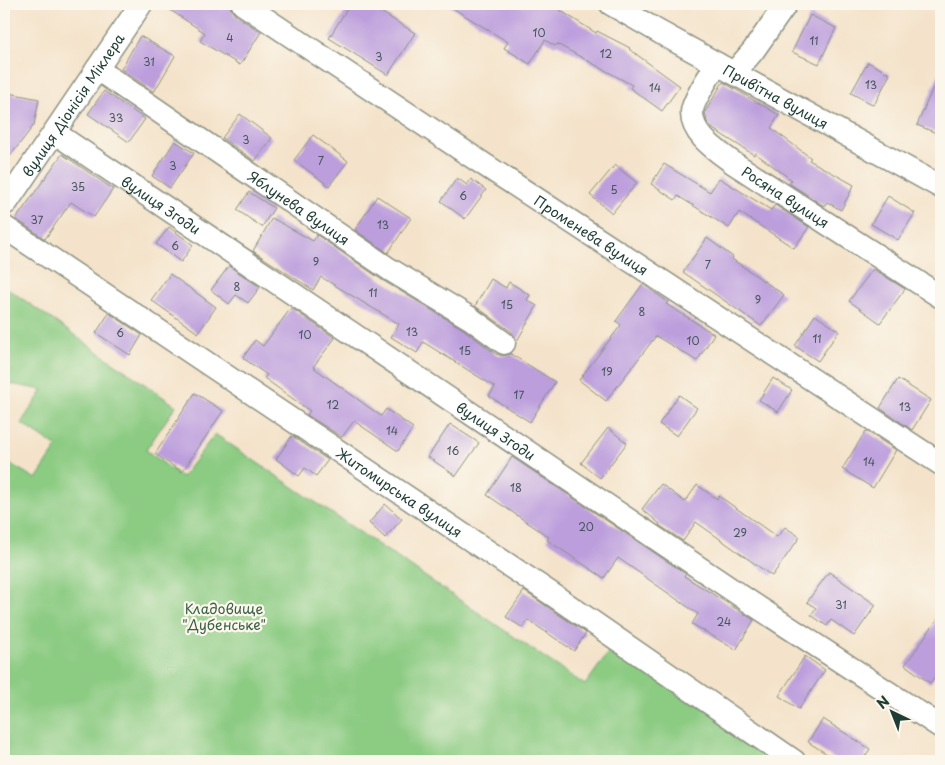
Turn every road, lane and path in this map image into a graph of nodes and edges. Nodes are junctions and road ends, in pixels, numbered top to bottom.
1 (141, 4) edge
2 (243, 4) edge
3 (611, 4) edge
4 (786, 4) edge
5 (725, 68) junction
6 (97, 69) junction
7 (54, 132) junction
8 (941, 187) edge
9 (4, 204) edge
10 (4, 227) edge
11 (941, 297) edge
12 (504, 343) dead end
13 (941, 464) edge
14 (941, 727) edge
15 (794, 761) edge

1 - 6 street, вулиця Діонісія Міклера
2 - 13 street, Променева вулиця
3 - 5 street, Привітна вулиця
4 - 5 street
5 - 8 street, Привітна вулиця
5 - 11 street, Росяна вулиця
6 - 7 street, вулиця Діонісія Міклера
6 - 12 street, Яблунева вулиця
7 - 9 street, вулиця Діонісія Міклера
7 - 14 street, вулиця Згоди
10 - 15 street, Житомирська вулиця

